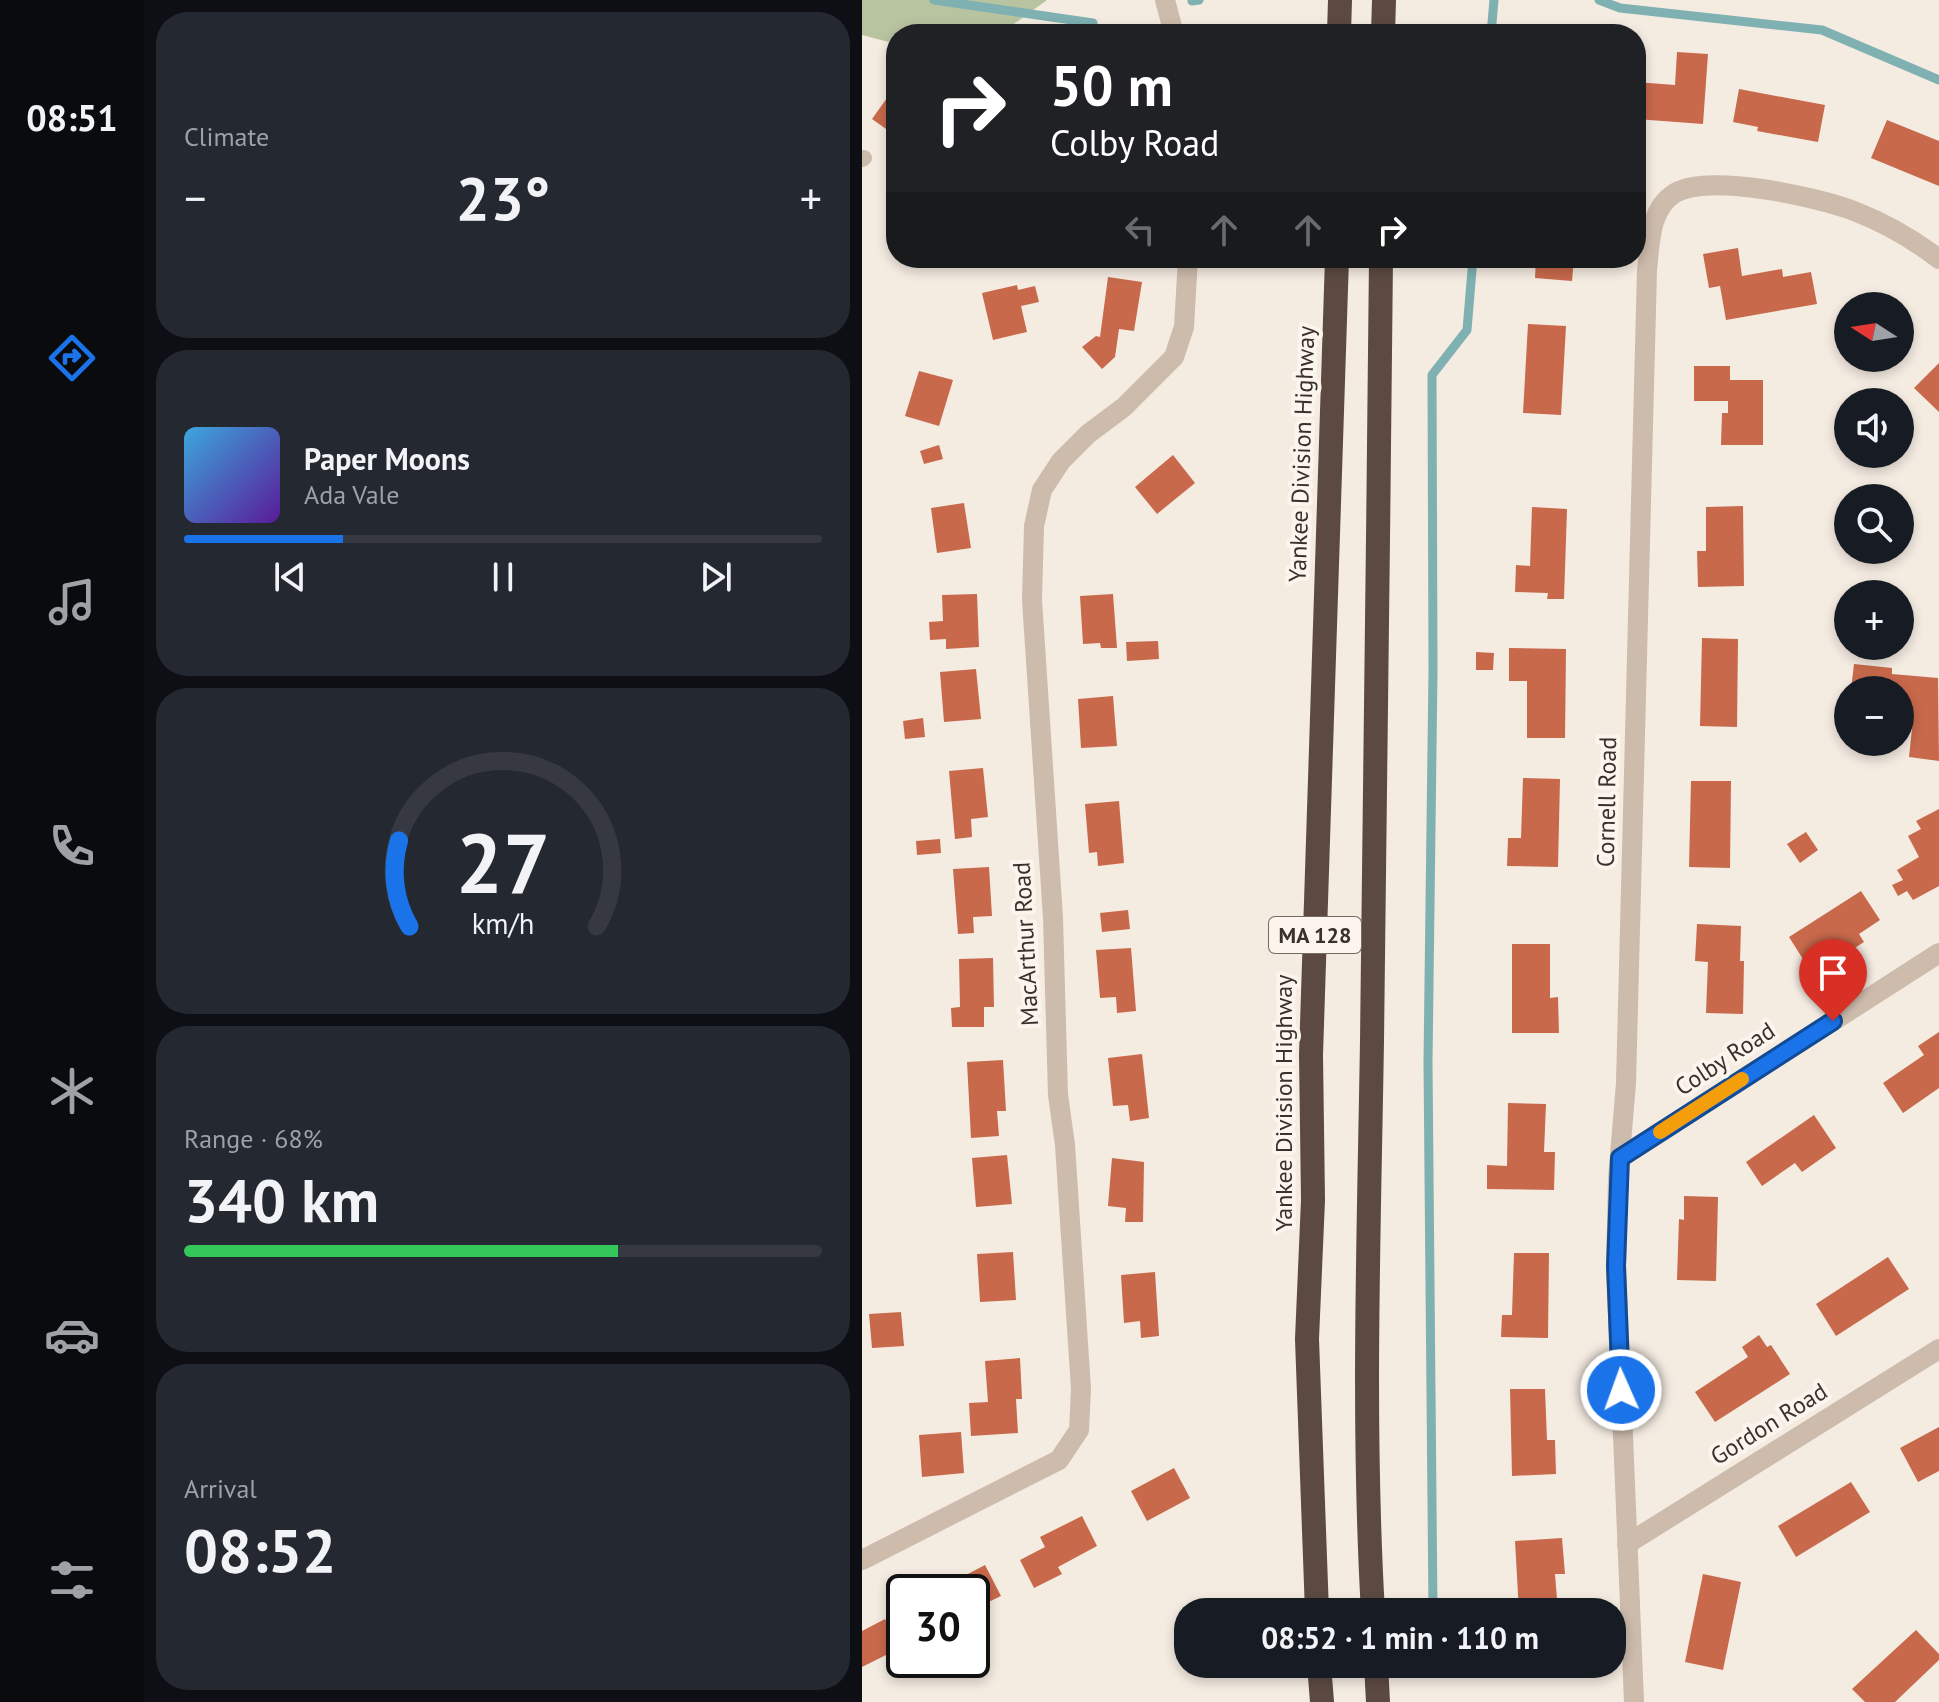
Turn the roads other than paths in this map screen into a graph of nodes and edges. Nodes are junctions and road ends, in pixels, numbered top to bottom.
1 (1165, 0) edge
2 (1340, 0) edge
3 (1384, 0) edge
4 (1171, 24) edge
5 (1339, 24) edge
6 (1383, 24) edge
7 (1939, 259) edge
8 (1187, 268) edge
9 (1337, 268) edge
10 (1381, 268) edge
11 (1939, 953) edge
12 (1620, 1158) junction
13 (1939, 1349) edge
14 (1627, 1544) junction
15 (862, 1560) edge
16 (1316, 1598) edge
17 (1373, 1598) edge
18 (1320, 1678) edge
19 (1377, 1678) edge
20 (1322, 1702) edge
21 (1378, 1702) edge
22 (1634, 1702) edge

1 - 4 street
2 - 5 highway
3 - 6 highway
7 - 12 street, Cornell Road
8 - 15 street, MacArthur Road
9 - 16 highway, Yankee Division Highway / MA 128
10 - 17 highway, MA 128
11 - 12 street, Colby Road
12 - 14 street, Cornell Road
13 - 14 street, Gordon Road
14 - 22 street, Cornell Road
18 - 20 highway
19 - 21 highway

